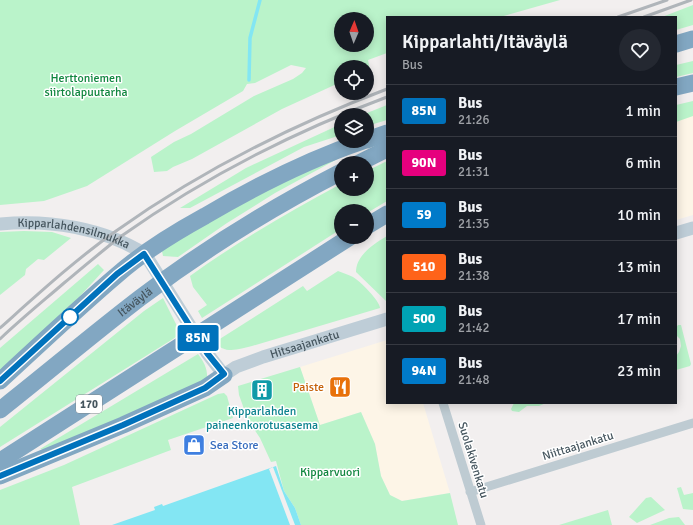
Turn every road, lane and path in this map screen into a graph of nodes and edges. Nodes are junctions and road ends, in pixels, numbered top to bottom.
1 (693, 39) edge
2 (677, 44) edge
3 (693, 50) edge
4 (677, 54) edge
5 (693, 83) edge
6 (677, 87) edge
7 (693, 95) edge
8 (677, 99) edge
9 (386, 133) edge
10 (374, 138) edge
11 (344, 148) edge
12 (386, 150) edge
13 (373, 156) edge
14 (334, 176) edge
15 (386, 215) edge
16 (374, 222) edge
17 (0, 224) edge
18 (693, 228) edge
19 (677, 233) edge
20 (339, 244) edge
21 (144, 254) junction
22 (386, 319) edge
23 (224, 374) junction
24 (0, 380) edge
25 (443, 404) edge
26 (0, 410) edge
27 (693, 424) edge
28 (0, 460) edge
29 (0, 476) edge
30 (470, 492) junction
31 (480, 525) edge

1 - 2 highway
3 - 4 highway
5 - 6 highway
7 - 8 highway
9 - 10 highway
11 - 21 highway
12 - 13 highway
14 - 26 highway, Itäväylä
15 - 16 highway
17 - 21 main road, Kipparlahdensilmukka
18 - 19 main road
20 - 28 highway, 170
21 - 23 main road, Kipparlahdensilmukka
21 - 24 highway
22 - 23 main road, Hitsaajankatu
23 - 29 highway
25 - 30 street, Suolakivenkatu
27 - 30 street, Niittaajankatu
30 - 31 street, Suolakivenkatu

